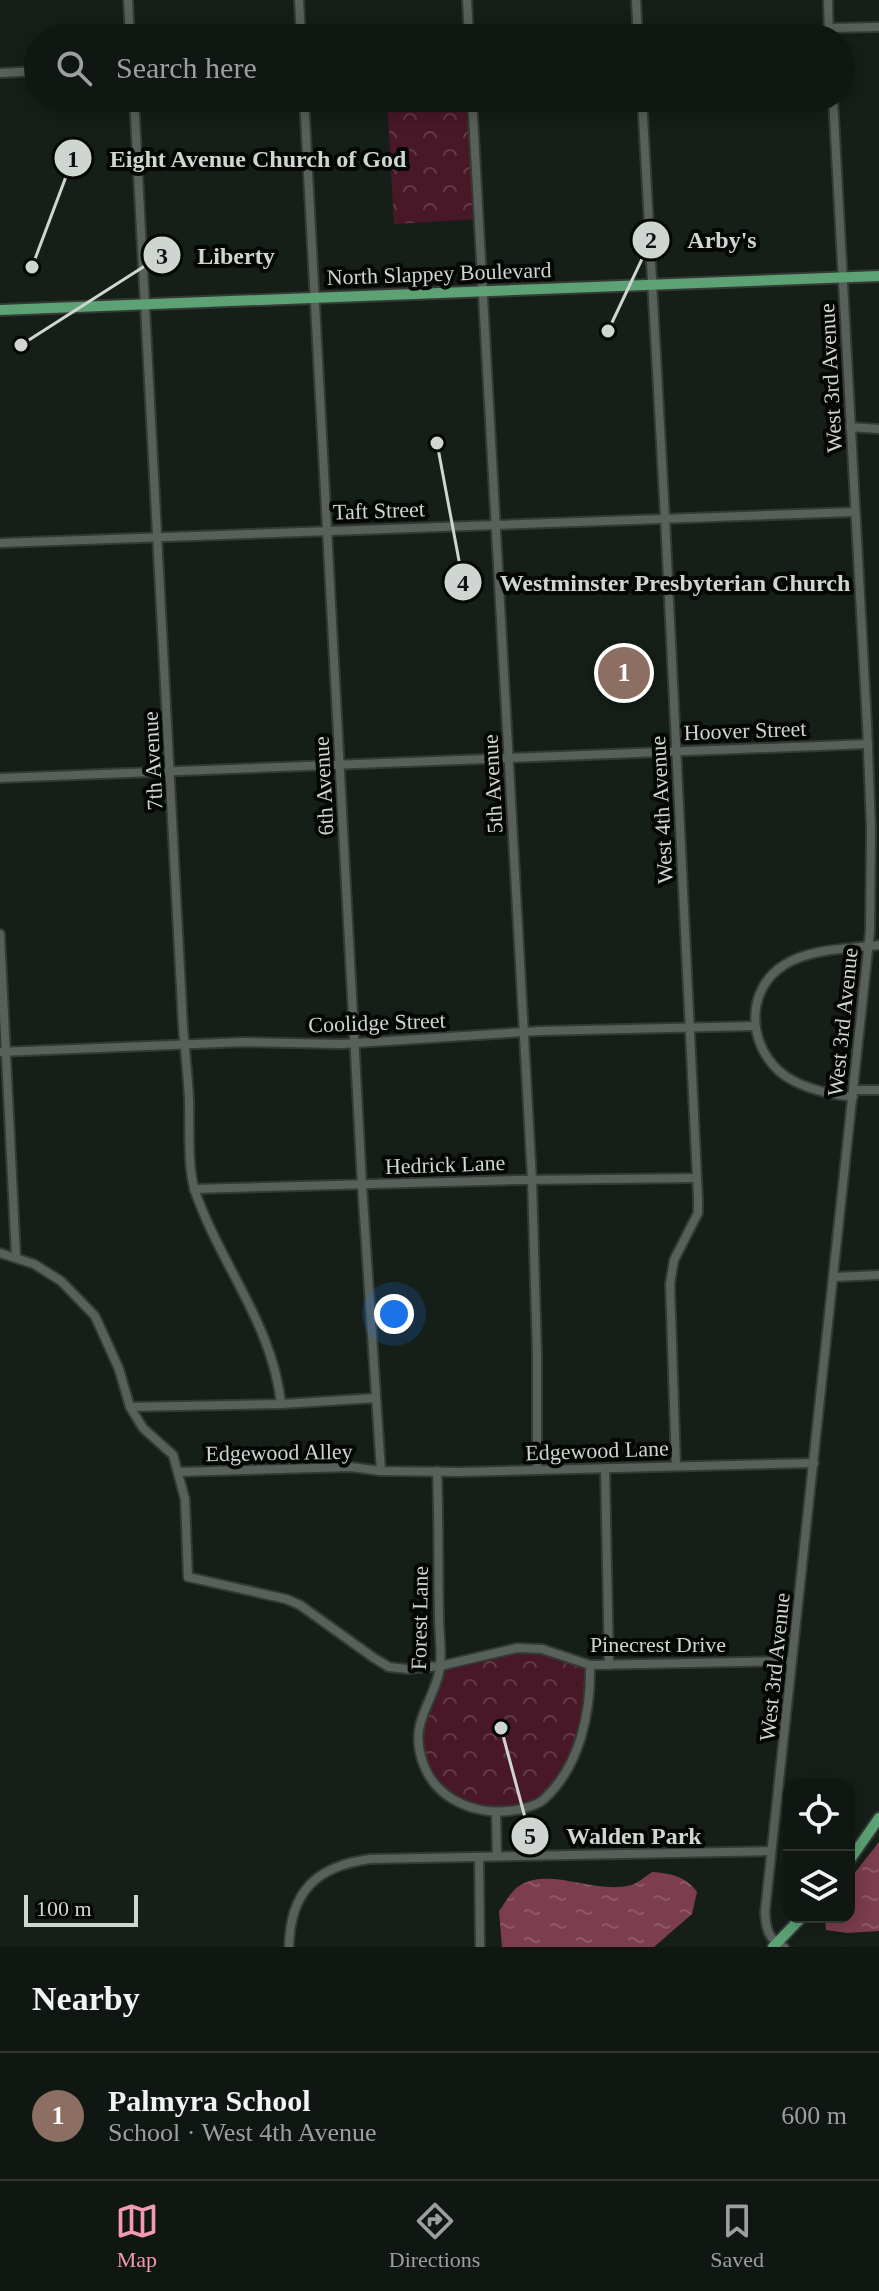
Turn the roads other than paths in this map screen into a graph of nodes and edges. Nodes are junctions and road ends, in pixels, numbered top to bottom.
1 (128, 0) edge
2 (299, 0) edge
3 (467, 0) edge
4 (636, 0) edge
5 (828, 0) edge
6 (129, 24) edge
7 (300, 24) edge
8 (468, 24) edge
9 (637, 24) edge
10 (829, 24) edge
11 (879, 27) edge
12 (855, 30) edge
13 (24, 72) edge
14 (0, 73) edge
15 (135, 112) edge
16 (305, 112) edge
17 (473, 112) edge
18 (643, 112) edge
19 (834, 112) edge
20 (879, 276) edge
21 (843, 278) junction
22 (652, 285) junction
23 (483, 292) junction
24 (316, 298) junction
25 (145, 305) junction
26 (0, 310) edge
27 (850, 427) junction
28 (879, 429) edge
29 (855, 512) junction
30 (665, 518) junction
31 (496, 524) junction
32 (327, 530) junction
33 (158, 537) junction
34 (0, 543) edge
35 (868, 744) junction
36 (675, 750) junction
37 (509, 759) junction
38 (340, 765) junction
39 (170, 771) junction
40 (0, 778) edge
41 (0, 934) edge
42 (879, 945) edge
43 (868, 946) junction
44 (755, 1026) junction
45 (691, 1027) junction
46 (524, 1033) junction
47 (357, 1044) junction
48 (184, 1046) junction
49 (2, 1052) edge
50 (879, 1090) edge
51 (853, 1094) junction
52 (697, 1178) junction
53 (532, 1180) junction
54 (362, 1185) junction
55 (194, 1189) junction
56 (0, 1253) edge
57 (16, 1257) junction
58 (879, 1275) edge
59 (835, 1277) junction
60 (376, 1398) junction
61 (281, 1404) junction
62 (130, 1407) junction
63 (814, 1463) junction
64 (676, 1466) junction
65 (605, 1468) junction
66 (537, 1469) junction
67 (381, 1471) junction
68 (437, 1471) junction
69 (178, 1472) junction
70 (792, 1661) junction
71 (590, 1665) junction
72 (609, 1665) junction
73 (440, 1666) junction
74 (496, 1812) junction
75 (879, 1818) edge
76 (771, 1851) junction
77 (855, 1852) edge
78 (497, 1856) junction
79 (479, 1857) junction
80 (797, 1923) edge
81 (778, 1946) edge
82 (289, 1947) edge
83 (480, 1947) edge

1 - 6 street
2 - 7 street
3 - 8 street
4 - 9 street
5 - 10 street
11 - 12 street
13 - 14 street
15 - 25 street, 7th Avenue
16 - 24 street, 6th Avenue
17 - 23 street, 5th Avenue
18 - 22 street, West 4th Avenue
19 - 21 street, West 3rd Avenue
20 - 21 main road, North Slappey Boulevard
21 - 22 main road, North Slappey Boulevard
21 - 27 street, West 3rd Avenue
22 - 23 main road, North Slappey Boulevard
22 - 30 street, West 4th Avenue
23 - 24 main road, North Slappey Boulevard
23 - 31 street, 5th Avenue
24 - 25 main road, North Slappey Boulevard
24 - 32 street, 6th Avenue
25 - 26 main road, North Slappey Boulevard
25 - 33 street, 7th Avenue
27 - 28 street
27 - 29 street, West 3rd Avenue
29 - 30 street, Taft Street
29 - 35 street, West 3rd Avenue
30 - 31 street, Taft Street
30 - 36 street, West 4th Avenue
31 - 32 street, Taft Street
31 - 37 street, 5th Avenue
32 - 33 street, Taft Street
32 - 38 street, 6th Avenue
33 - 34 street, Taft Street
33 - 39 street, 7th Avenue
35 - 36 street, Hoover Street
35 - 43 street, West 3rd Avenue
36 - 37 street, Hoover Street
36 - 45 street, West 4th Avenue
37 - 38 street, Hoover Street
37 - 46 street, 5th Avenue
38 - 39 street, Hoover Street
38 - 47 street, 6th Avenue
39 - 40 street, Hoover Street
39 - 48 street, 7th Avenue
41 - 49 street
42 - 43 street
43 - 44 street
43 - 51 street, West 3rd Avenue
44 - 45 street, Coolidge Street
44 - 51 street
45 - 46 street, Coolidge Street
45 - 52 street, West 4th Avenue
46 - 47 street, Coolidge Street
46 - 53 street, 5th Avenue
47 - 48 street, Coolidge Street
47 - 54 street, 6th Avenue
48 - 49 street, Coolidge Street
48 - 55 street, 7th Avenue
49 - 57 street
50 - 51 street
51 - 59 street, West 3rd Avenue
52 - 53 street, Hedrick Lane
52 - 64 street, West 4th Avenue
53 - 54 street, Hedrick Lane
53 - 66 street, 5th Avenue
54 - 55 street, Hedrick Lane
54 - 60 street, 6th Avenue
55 - 61 street, 7th Avenue
56 - 57 street, Pinecrest Drive
57 - 62 street, Pinecrest Drive
58 - 59 street
59 - 63 street, West 3rd Avenue
60 - 61 street
60 - 67 street, 6th Avenue
61 - 62 street
62 - 69 street, Pinecrest Drive
63 - 64 street, Edgewood Lane
63 - 70 street, West 3rd Avenue
64 - 65 street, Edgewood Lane
65 - 66 street, Edgewood Lane
65 - 72 street
66 - 68 street, Edgewood Lane
67 - 68 street, Edgewood Lane
67 - 69 street, Edgewood Alley
68 - 73 street, Forest Lane
69 - 73 street, Pinecrest Drive
70 - 72 street, Pinecrest Drive
70 - 76 street, West 3rd Avenue
71 - 72 street, Pinecrest Drive
71 - 73 street, Pinecrest Drive
71 - 74 street
73 - 74 street, Forest Lane
74 - 78 street
75 - 77 main road
76 - 78 street
76 - 81 street, West 3rd Avenue
78 - 79 street
79 - 82 street
79 - 83 street
80 - 81 main road

